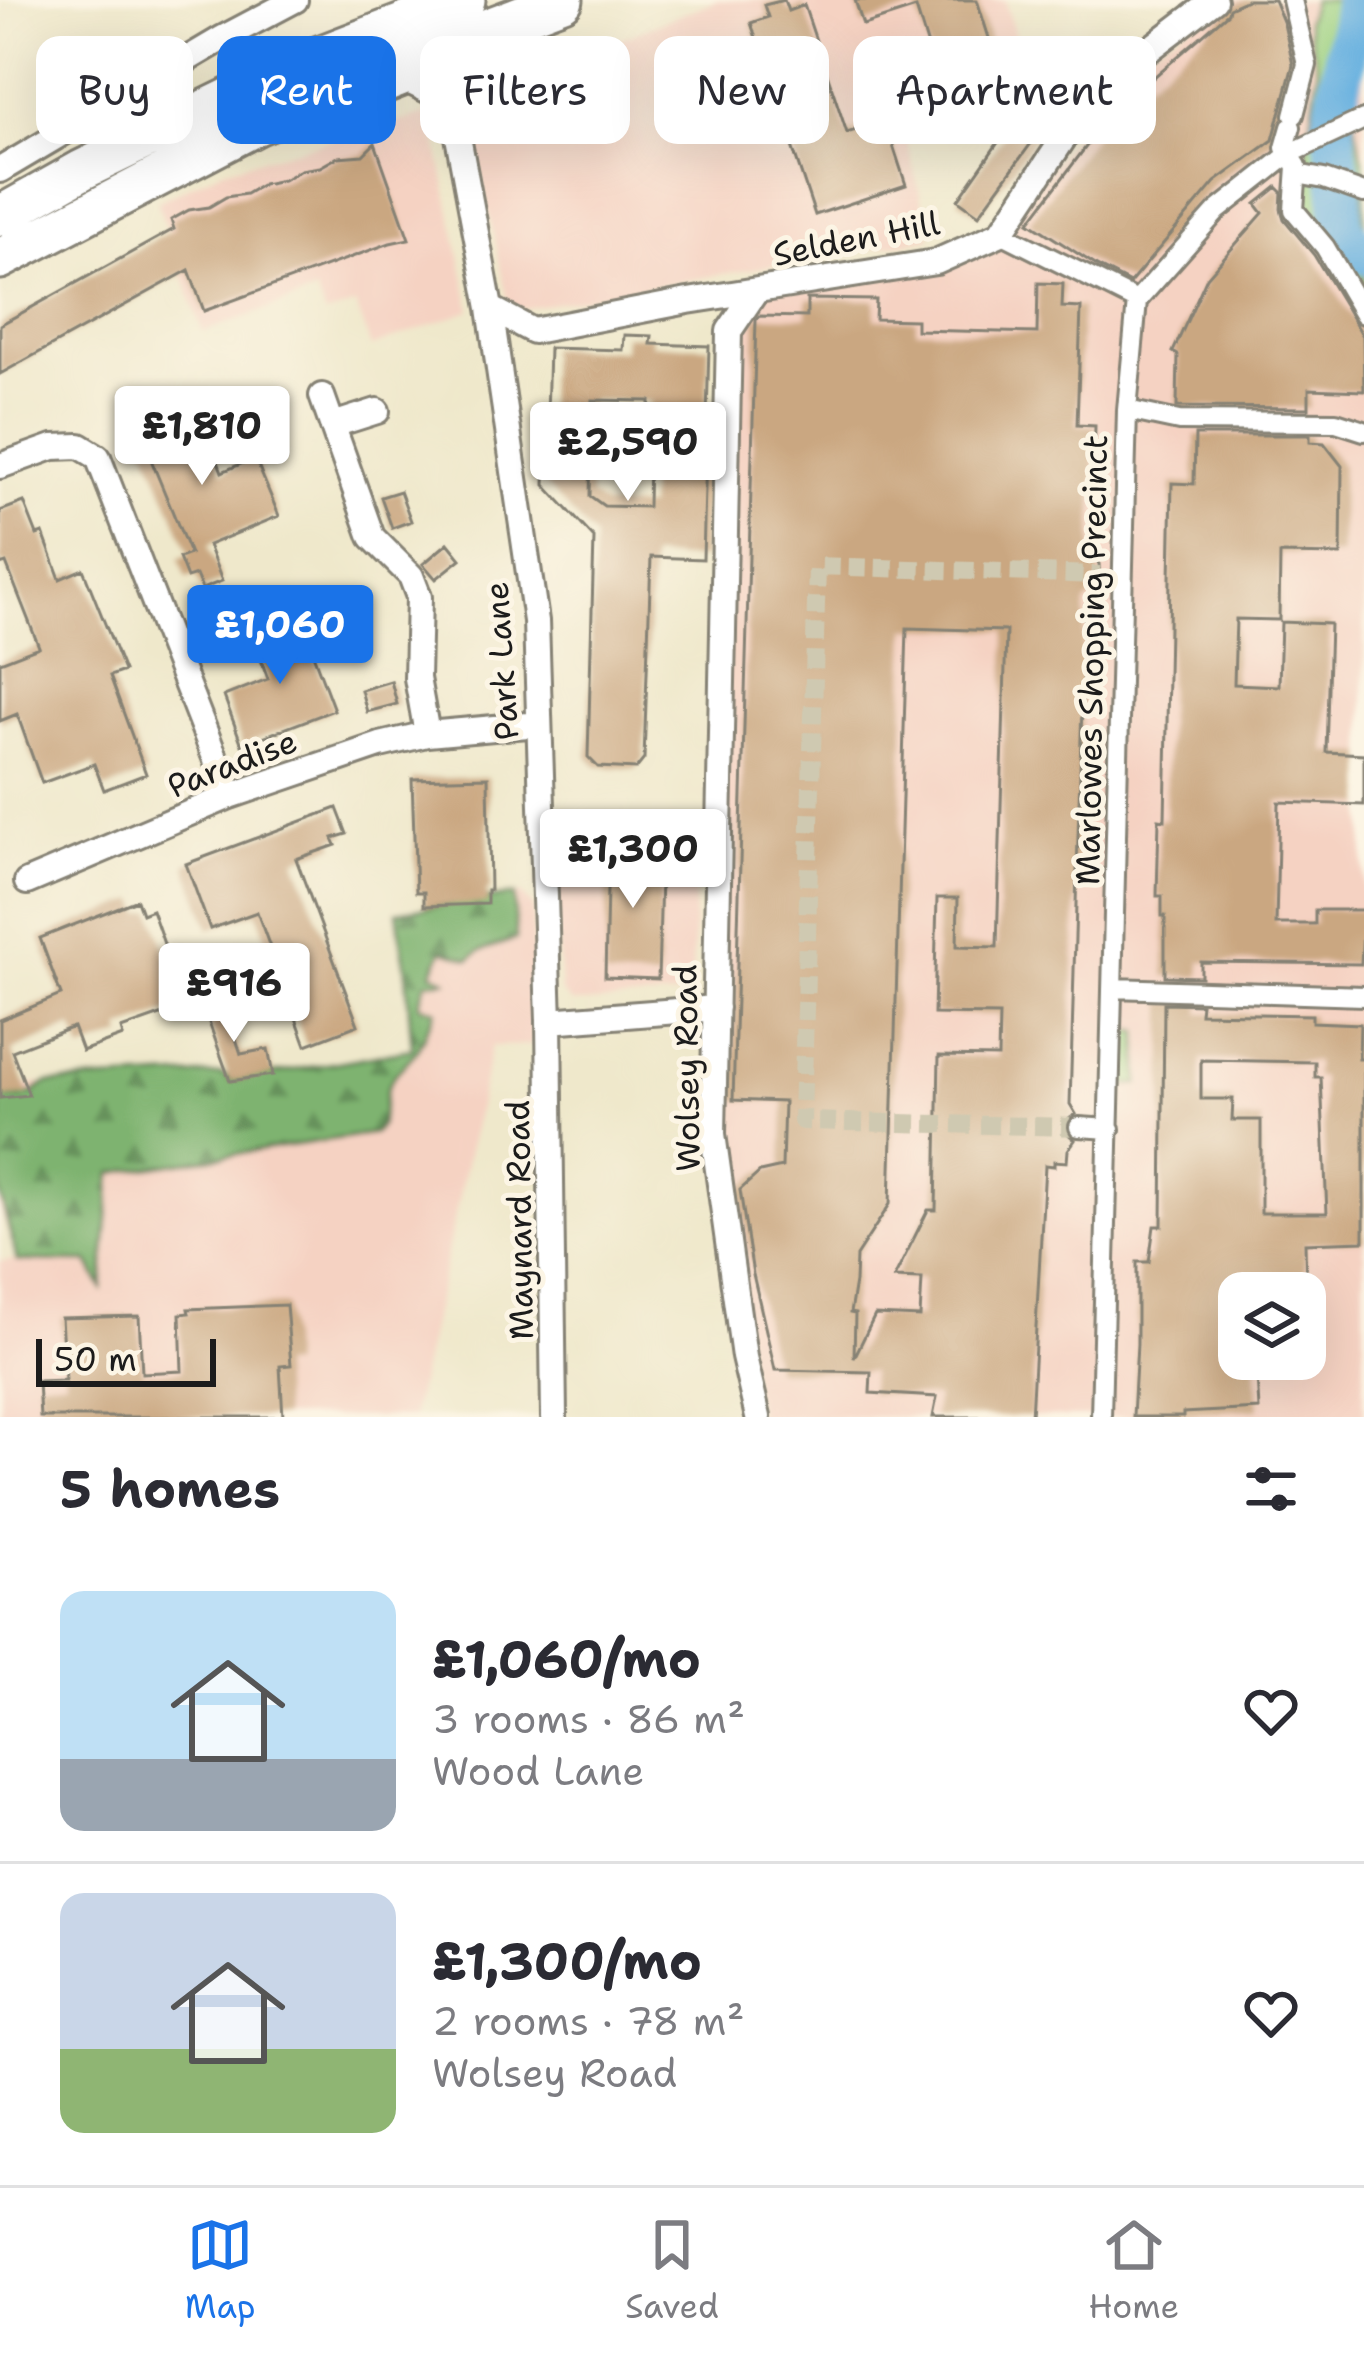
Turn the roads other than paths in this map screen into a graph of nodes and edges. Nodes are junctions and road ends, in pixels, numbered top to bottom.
1 (295, 0) edge
2 (1214, 0) edge
3 (1292, 0) edge
4 (548, 4) edge
5 (473, 15) edge
6 (396, 55) edge
7 (1364, 119) edge
8 (221, 144) edge
9 (459, 144) edge
10 (1289, 154) junction
11 (0, 170) edge
12 (1297, 175) junction
13 (1364, 194) edge
14 (0, 216) edge
15 (1001, 233) junction
16 (0, 259) edge
17 (756, 291) junction
18 (1137, 301) junction
19 (688, 302) junction
20 (490, 308) junction
21 (1364, 314) edge
22 (729, 331) junction
23 (533, 332) junction
24 (500, 370) junction
25 (322, 395) dead end
26 (1127, 410) junction
27 (377, 411) dead end
28 (333, 425) junction
29 (1364, 430) edge
30 (0, 466) edge
31 (1100, 575) tunnel mouth
32 (1123, 576) junction
33 (539, 724) junction
34 (427, 734) junction
35 (230, 796) junction
36 (27, 883) dead end
37 (1113, 988) junction
38 (1364, 996) edge
39 (716, 1008) junction
40 (549, 1021) junction
41 (1078, 1127) tunnel mouth
42 (1110, 1129) junction
43 (554, 1417) edge
44 (758, 1417) edge
45 (1101, 1417) edge

1 - 11 street
2 - 15 street
3 - 10 street
4 - 5 main road
5 - 6 main road
5 - 14 main road
7 - 10 street
8 - 16 main road
9 - 20 street, Park Lane
10 - 12 street
10 - 18 street
12 - 13 street
12 - 21 street
15 - 17 street, Selden Hill
15 - 18 street
17 - 19 street, Selden Hill
17 - 22 street
18 - 26 street, Marlowes Shopping Precinct
19 - 22 street
19 - 23 street, Selden Hill
20 - 23 street
20 - 24 street, Park Lane
22 - 39 street, Wolsey Road
23 - 24 street
24 - 33 street, Park Lane
25 - 28 street
26 - 29 street
26 - 32 street, Marlowes Shopping Precinct
27 - 28 street
28 - 34 street
30 - 35 street
31 - 32 street
32 - 37 street, Marlowes Shopping Precinct
33 - 34 street, Paradise
33 - 40 street, Park Lane
34 - 35 street, Paradise
35 - 36 street, Paradise
37 - 38 street
37 - 42 street, Marlowes Shopping Precinct
39 - 40 street
39 - 44 street, Wolsey Road
40 - 43 street, Maynard Road
41 - 42 street
42 - 45 street, Marlowes Shopping Precinct

